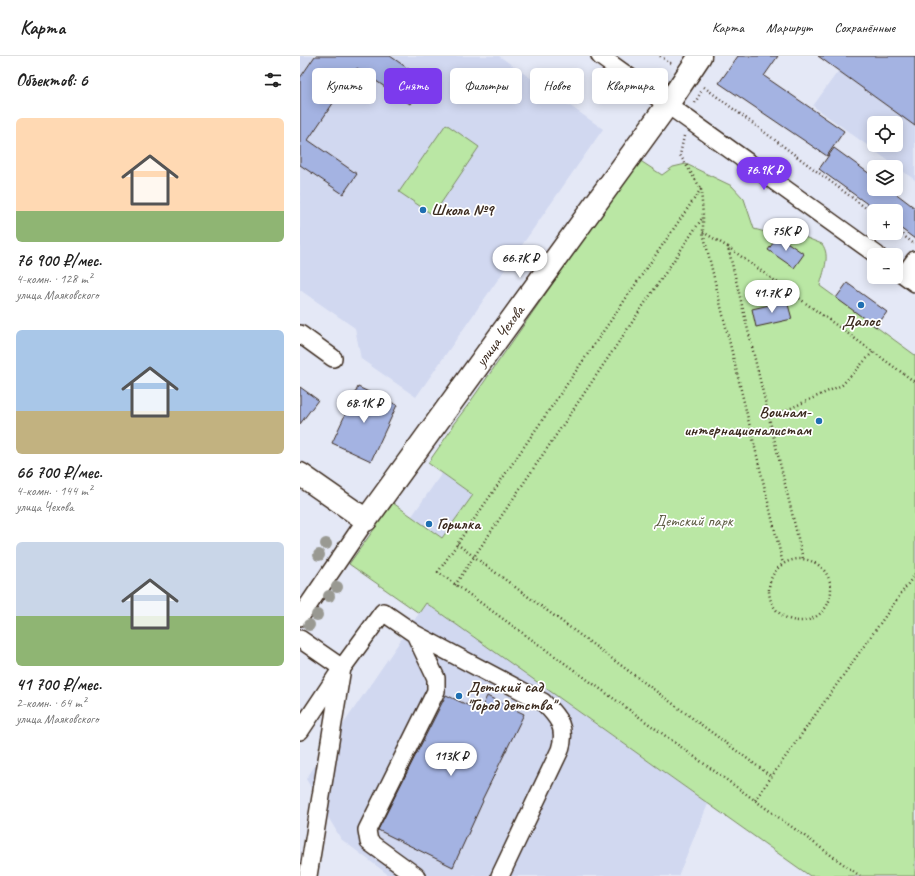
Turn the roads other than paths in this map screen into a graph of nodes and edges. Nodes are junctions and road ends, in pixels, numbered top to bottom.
1 (600, 56) edge
2 (700, 56) edge
3 (617, 68) edge
4 (668, 104) junction
5 (867, 248) edge
6 (915, 260) edge
7 (905, 276) edge
8 (300, 334) edge
9 (333, 358) dead end
10 (300, 474) edge
11 (366, 520) junction
12 (300, 617) edge
13 (415, 634) junction
14 (300, 638) edge
15 (342, 668) junction
16 (300, 731) edge
17 (308, 876) edge
18 (416, 876) edge
19 (500, 876) edge

1 - 3 street
2 - 4 main road, улица Чехова
4 - 5 street
4 - 11 main road, улица Чехова
6 - 7 street
8 - 9 street
10 - 11 main road
11 - 12 street, улица Чехова
13 - 15 street
13 - 18 street
13 - 19 street
14 - 15 street
15 - 16 street
15 - 17 street

